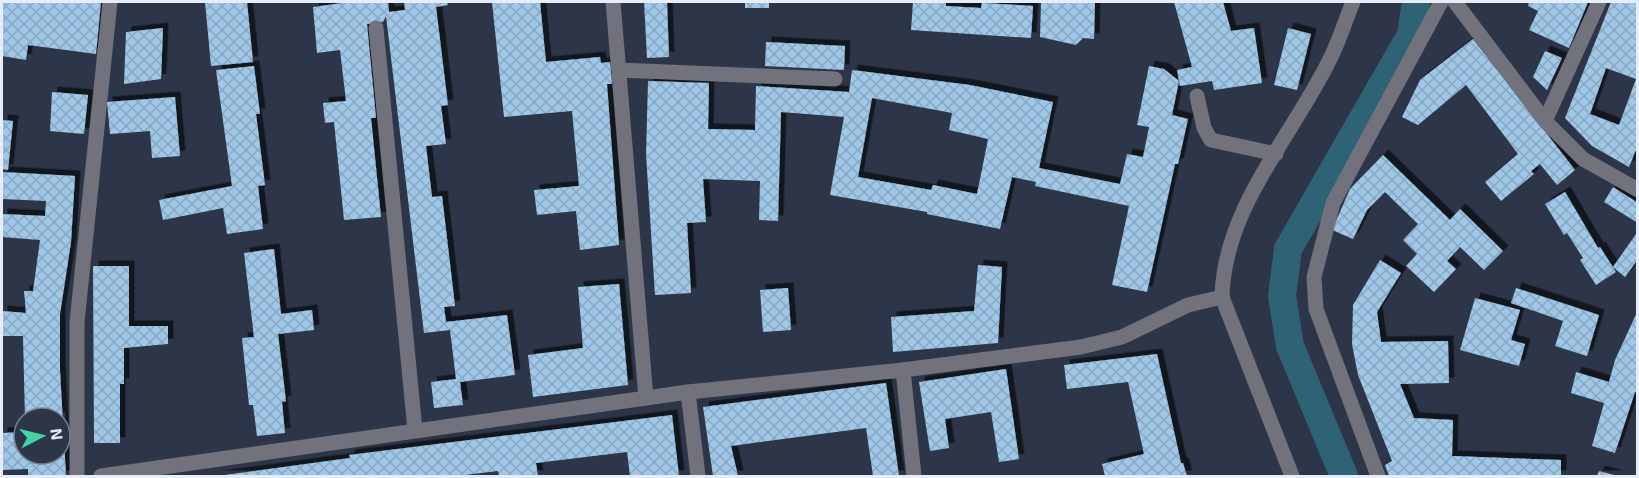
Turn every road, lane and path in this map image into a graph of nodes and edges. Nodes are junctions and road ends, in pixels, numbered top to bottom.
1 (110, 2) edge
2 (613, 2) edge
3 (1353, 2) edge
4 (1441, 2) edge
5 (1455, 2) edge
6 (1599, 2) edge
7 (376, 28) dead end
8 (619, 70) junction
9 (835, 79) dead end
10 (1197, 96) dead end
11 (1545, 121) junction
12 (1276, 154) junction
13 (1638, 190) edge
14 (1222, 297) junction
15 (903, 370) junction
16 (688, 392) junction
17 (646, 398) junction
18 (415, 430) junction
19 (77, 477) edge
20 (101, 477) edge
21 (698, 477) edge
22 (914, 477) edge
23 (1292, 477) edge
24 (1378, 477) edge

1 - 19 street
2 - 8 street
3 - 12 street
4 - 24 street
5 - 11 street
6 - 11 street
7 - 18 street
8 - 9 street
8 - 17 street
10 - 12 street
11 - 13 street
12 - 14 street
14 - 15 street
14 - 23 street
15 - 16 street
15 - 22 street
16 - 17 street
16 - 21 street
17 - 18 street
18 - 20 street

